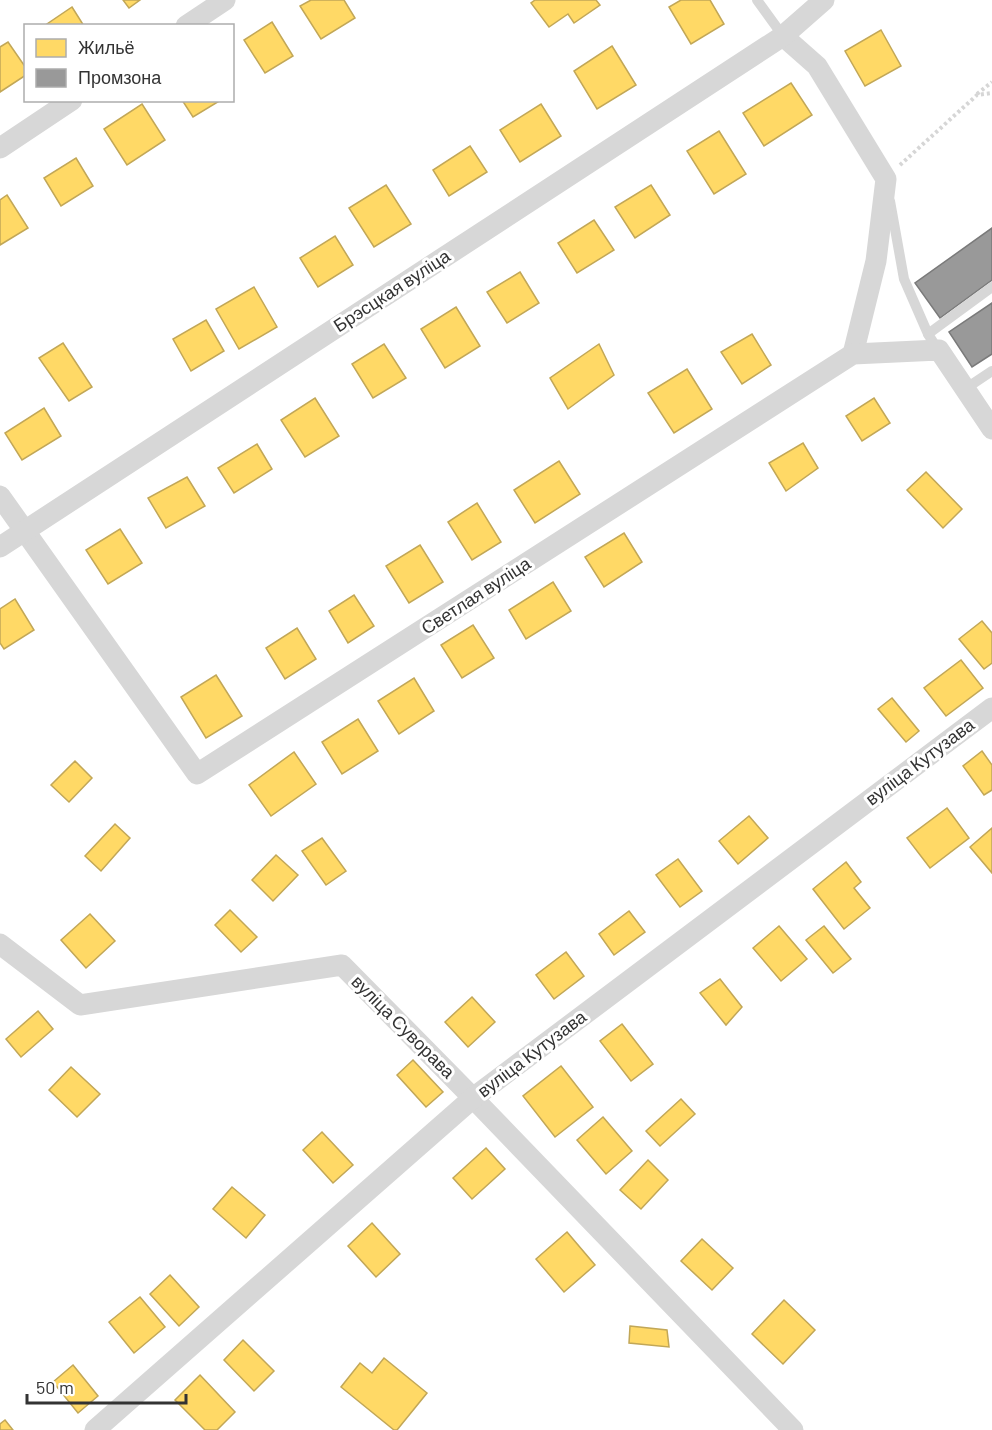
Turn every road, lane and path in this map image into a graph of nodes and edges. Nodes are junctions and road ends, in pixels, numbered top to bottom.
1 (225, 0) edge
2 (757, 0) edge
3 (824, 0) edge
4 (189, 24) edge
5 (783, 36) junction
6 (992, 82) edge
7 (992, 93) edge
8 (977, 95) junction
9 (69, 102) edge
10 (0, 148) edge
11 (886, 179) junction
12 (992, 287) edge
13 (933, 342) junction
14 (852, 354) junction
15 (992, 371) edge
16 (965, 389) junction
17 (992, 429) edge
18 (0, 496) edge
19 (24, 531) junction
20 (0, 547) edge
21 (992, 708) edge
22 (0, 944) edge
23 (473, 1098) junction
24 (95, 1430) edge
25 (793, 1430) edge

1 - 4 street
2 - 5 lane
3 - 5 street, Брэсцкая вуліца
5 - 11 street
5 - 19 street, Брэсцкая вуліца
6 - 8 path
7 - 8 path
8 - 11 path
9 - 10 street
11 - 13 lane
11 - 14 street
12 - 13 lane
13 - 14 street
13 - 16 street
14 - 19 street, Светлая вуліца
15 - 16 lane
16 - 17 street
18 - 19 street
19 - 20 street, Брэсцкая вуліца
21 - 23 street, вуліца Кутузава
22 - 23 street, вуліца Суворава
23 - 24 street, вуліца Кутузава
23 - 25 street, вуліца Суворава

